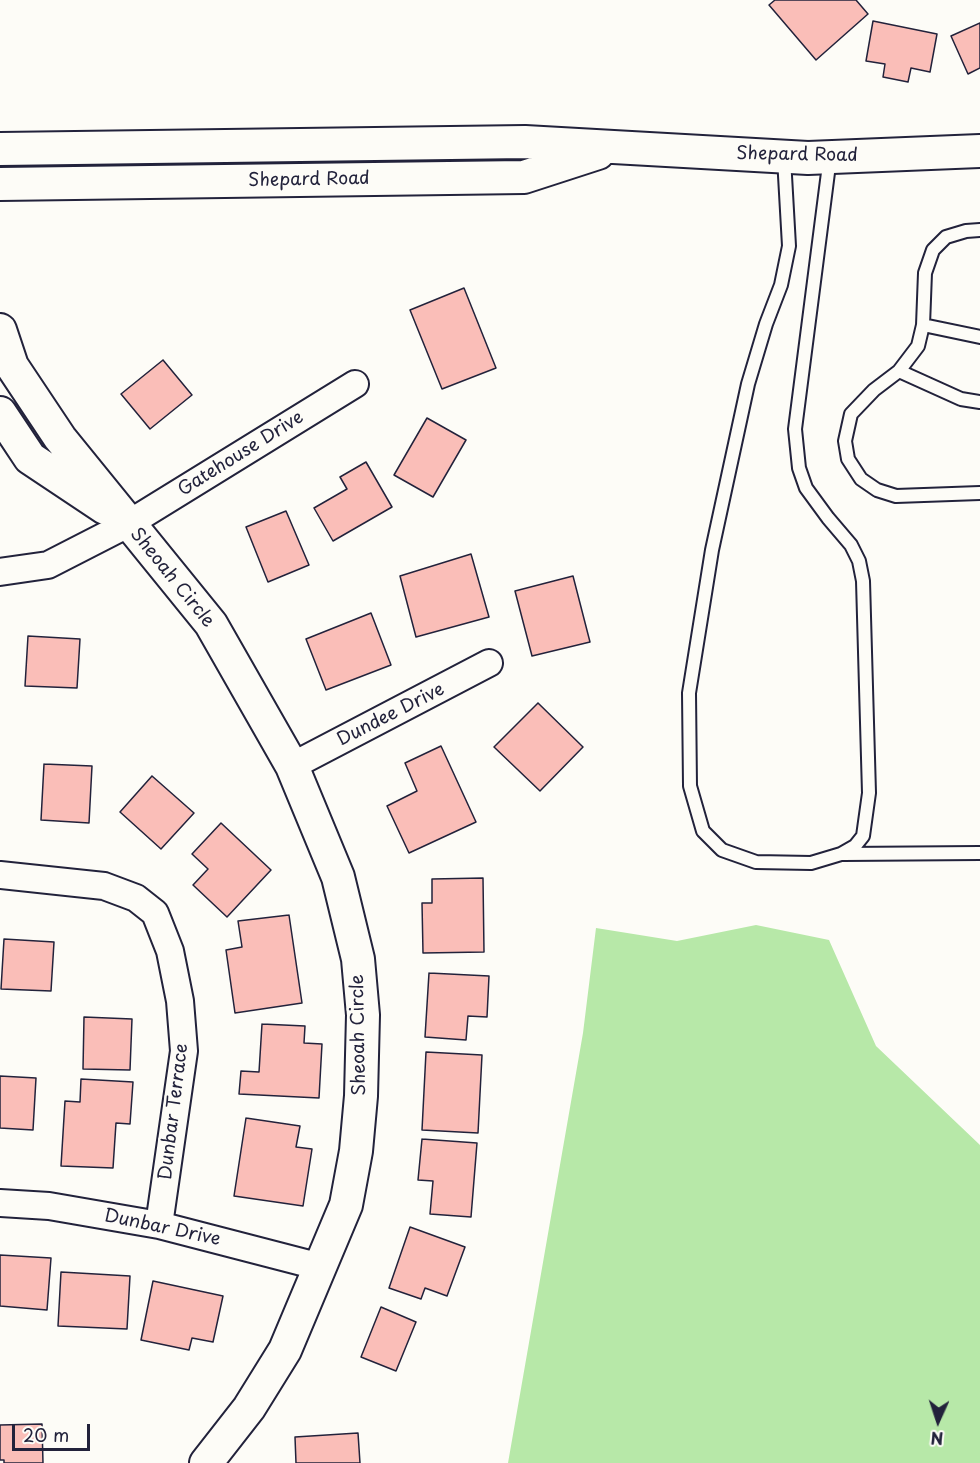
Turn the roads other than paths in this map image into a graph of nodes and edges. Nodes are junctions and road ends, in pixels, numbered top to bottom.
1 (614, 148) junction
2 (0, 149) edge
3 (980, 151) edge
4 (784, 157) junction
5 (831, 157) junction
6 (0, 184) edge
7 (980, 230) edge
8 (923, 325) junction
9 (0, 330) edge
10 (980, 337) edge
11 (899, 371) junction
12 (355, 384) dead end
13 (980, 402) edge
14 (0, 413) edge
15 (980, 493) edge
16 (128, 524) junction
17 (0, 572) edge
18 (489, 663) dead end
19 (292, 766) junction
20 (980, 853) edge
21 (841, 854) junction
22 (0, 875) edge
23 (0, 1203) edge
24 (159, 1225) junction
25 (321, 1267) junction
26 (206, 1463) edge

1 - 2 street, Shepard Road
1 - 4 street, Shepard Road
1 - 6 street, Shepard Road
3 - 5 street, Shepard Road
4 - 5 street, Shepard Road
4 - 21 lane
5 - 21 lane
7 - 8 lane
8 - 10 lane
8 - 11 lane
9 - 16 street, Sheoah Circle
11 - 13 lane
11 - 15 lane
12 - 16 street, Gatehouse Drive
14 - 16 street, Sheoah Circle
16 - 17 street, Gatehouse Drive
16 - 19 street, Sheoah Circle
18 - 19 street, Dundee Drive
19 - 25 street, Sheoah Circle
20 - 21 lane
22 - 24 street, Dunbar Terrace
23 - 24 street, Dunbar Drive
24 - 25 street, Dunbar Drive
25 - 26 street, Sheoah Circle

